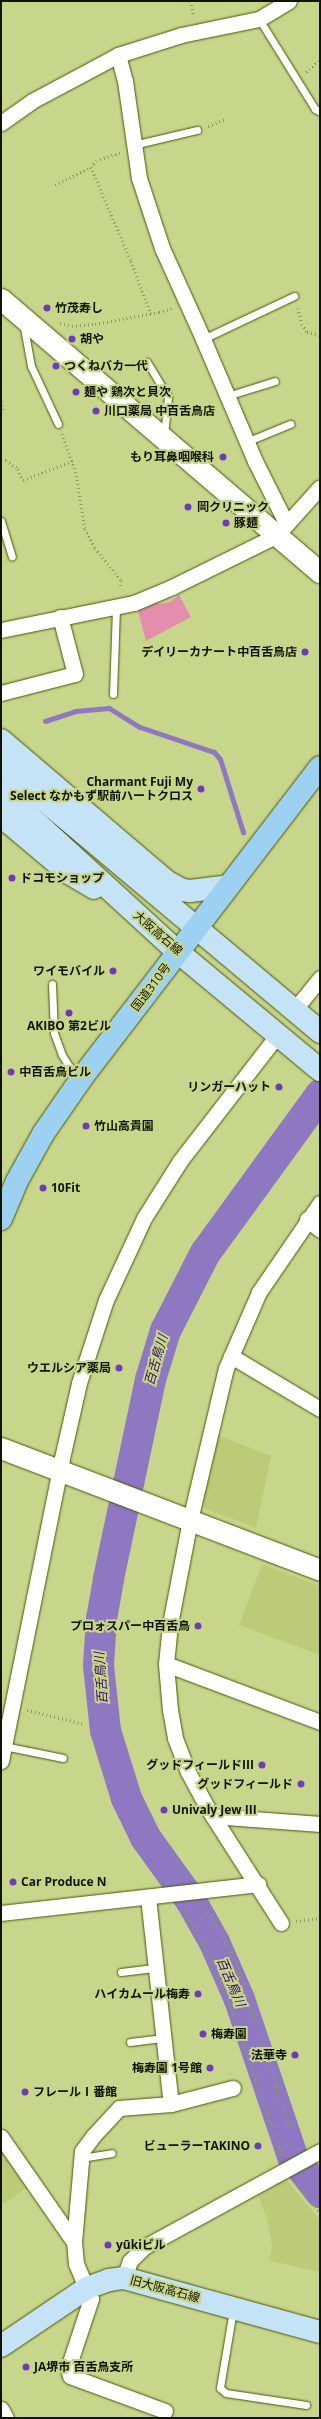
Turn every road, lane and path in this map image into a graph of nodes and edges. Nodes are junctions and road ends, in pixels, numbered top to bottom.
1 (289, 1) edge
2 (258, 19) junction
3 (118, 55) junction
4 (320, 60) edge
5 (297, 80) junction
6 (320, 112) edge
7 (226, 119) dead end
8 (1, 123) edge
9 (197, 130) joint
10 (134, 146) junction
11 (91, 167) junction
12 (55, 185) dead end
13 (294, 296) joint
14 (1, 299) edge
15 (186, 302) junction
16 (150, 314) junction
17 (29, 323) junction
18 (320, 334) edge
19 (204, 339) junction
20 (147, 362) dead end
21 (275, 381) dead end
22 (227, 396) junction
23 (1, 401) edge
24 (4, 413) dead end
25 (58, 424) joint
26 (290, 424) dead end
27 (164, 438) junction
28 (246, 442) junction
29 (1, 460) edge
30 (72, 461) junction
31 (320, 488) edge
32 (1, 521) edge
33 (282, 529) junction
34 (12, 556) dead end
35 (320, 572) edge
36 (116, 606) junction
37 (60, 618) junction
38 (1, 630) edge
39 (1, 693) edge
40 (112, 694) dead end
41 (1, 740) edge
42 (1, 764) edge
43 (320, 767) edge
44 (1, 790) edge
45 (1, 816) edge
46 (229, 886) junction
47 (139, 917) junction
48 (197, 929) junction
49 (178, 952) junction
50 (320, 978) edge
51 (52, 984) dead end
52 (295, 1009) junction
53 (320, 1032) edge
54 (278, 1034) junction
55 (320, 1070) edge
56 (83, 1076) junction
57 (320, 1203) edge
58 (1, 1219) edge
59 (307, 1219) junction
60 (320, 1230) edge
61 (231, 1356) junction
62 (320, 1409) edge
63 (1, 1448) edge
64 (60, 1471) junction
65 (190, 1520) junction
66 (320, 1570) edge
67 (166, 1664) junction
68 (12, 1707) junction
69 (320, 1722) edge
70 (84, 1724) dead end
71 (2, 1754) edge
72 (63, 1758) dead end
73 (214, 1816) junction
74 (320, 1824) edge
75 (258, 1884) junction
76 (194, 1892) junction
77 (175, 1894) junction
78 (148, 1897) junction
79 (1, 1914) edge
80 (320, 1918) edge
81 (281, 1923) joint
82 (156, 1968) junction
83 (121, 1972) dead end
84 (164, 2038) junction
85 (130, 2042) dead end
86 (233, 2088) dead end
87 (171, 2104) junction
88 (290, 2126) dead end
89 (1, 2137) edge
90 (320, 2151) edge
91 (112, 2153) dead end
92 (81, 2158) junction
93 (293, 2166) junction
94 (320, 2212) edge
95 (74, 2242) junction
96 (124, 2278) junction
97 (87, 2288) junction
98 (233, 2308) junction
99 (320, 2332) edge
100 (1, 2346) edge
101 (306, 2405) dead end
102 (1, 2409) edge
103 (165, 2411) dead end
104 (6, 2418) edge

1 - 2 street
2 - 3 street
2 - 5 lane
3 - 8 street
3 - 10 street
4 - 5 path
5 - 6 lane
7 - 9 path
9 - 10 lane
10 - 11 path
10 - 15 street
11 - 12 path
11 - 16 path
13 - 18 path
13 - 19 lane
14 - 17 street
15 - 16 path
15 - 19 street
16 - 17 path
17 - 25 lane
17 - 27 street
19 - 22 street
20 - 27 lane
21 - 22 lane
22 - 28 street
23 - 24 path
25 - 30 path
26 - 28 lane
27 - 33 street
28 - 33 street
29 - 30 path
30 - 36 path
31 - 33 street
32 - 34 lane
33 - 35 street
33 - 36 street
36 - 37 street
36 - 40 lane
37 - 38 street
37 - 39 street
41 - 46 main road
42 - 48 main road
43 - 46 highway, 国道310号
44 - 47 main road, 大阪高石線
45 - 47 main road
46 - 48 highway, 国道310号
47 - 49 main road, 大阪高石線
48 - 49 highway, 国道310号
48 - 52 main road
49 - 54 main road, 大阪高石線
49 - 56 highway, 国道310号
50 - 52 street
51 - 56 lane
52 - 53 main road
54 - 55 main road, 大阪高石線
54 - 64 street
56 - 58 highway, 国道310号
57 - 59 street
59 - 60 street
59 - 61 street
61 - 62 street
61 - 65 street
63 - 64 street
64 - 65 street
64 - 68 street
65 - 66 street
65 - 67 street
67 - 69 street
67 - 73 street
68 - 70 path
68 - 71 street
71 - 72 lane
73 - 74 street
73 - 75 street
75 - 76 street
75 - 81 street
76 - 77 street
76 - 88 path
77 - 78 street
77 - 93 path
78 - 79 street
78 - 82 street
80 - 81 path
82 - 83 lane
82 - 84 street
84 - 85 lane
84 - 87 street
86 - 87 street
87 - 92 street
89 - 95 street
90 - 93 street
91 - 92 lane
92 - 95 street
93 - 94 path
93 - 96 street
95 - 97 street
96 - 97 main road, 旧大阪高石線
96 - 98 main road, 旧大阪高石線
97 - 100 main road, 旧大阪高石線
97 - 103 street
98 - 99 main road, 旧大阪高石線
98 - 101 lane
102 - 104 street

